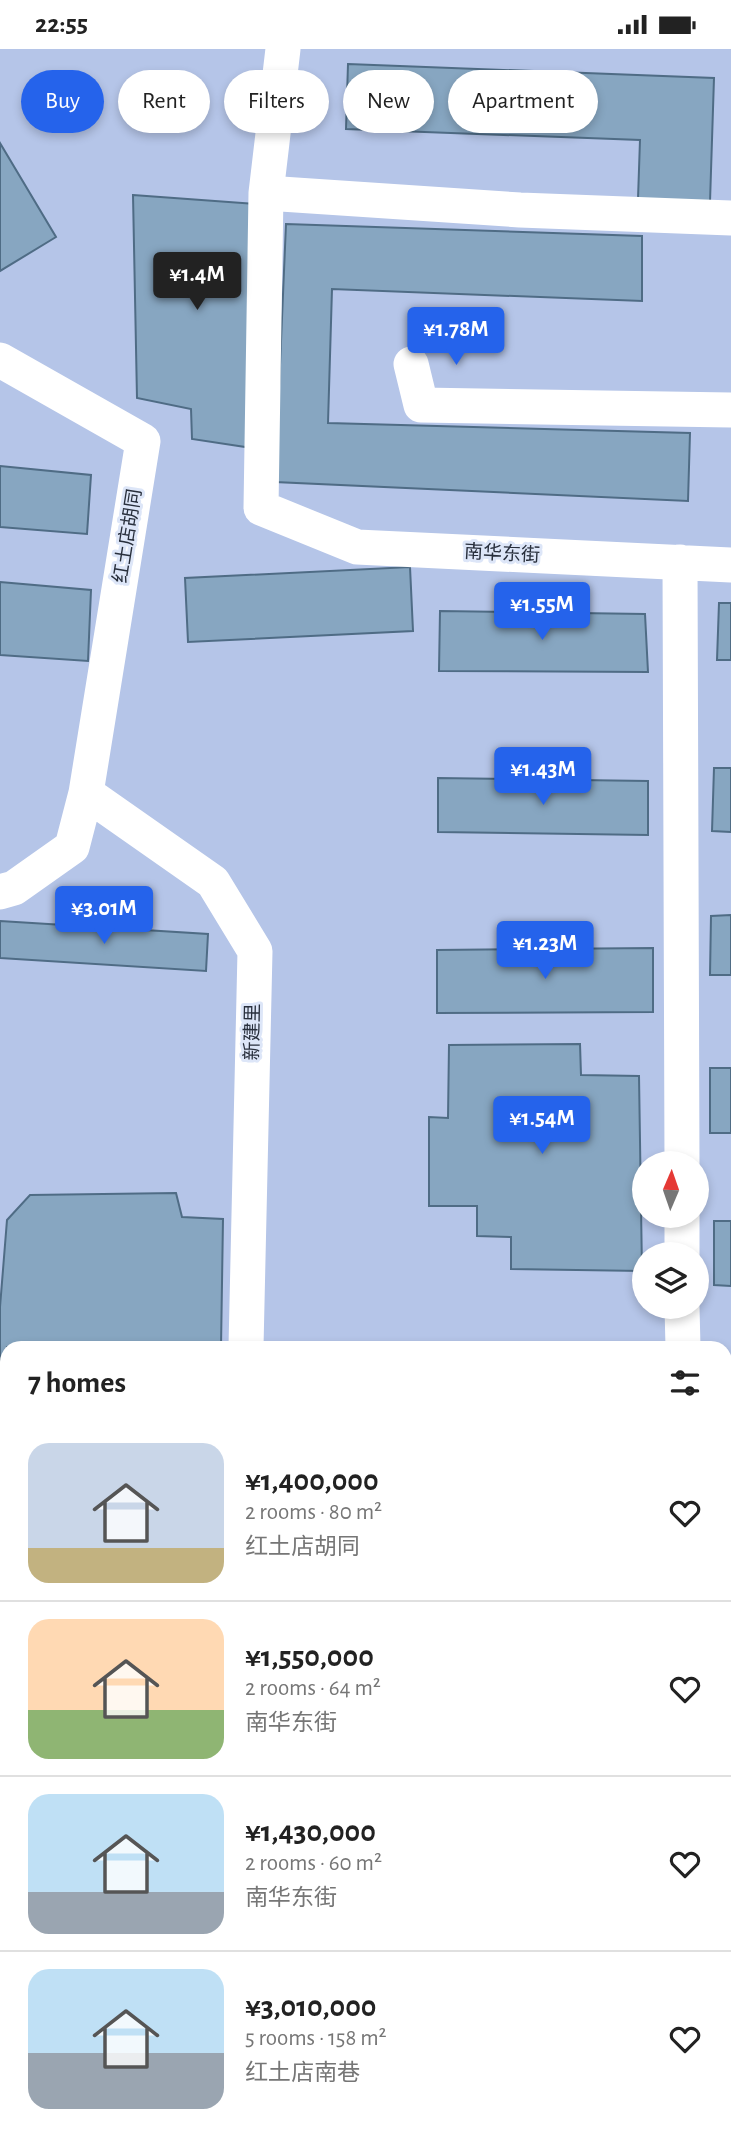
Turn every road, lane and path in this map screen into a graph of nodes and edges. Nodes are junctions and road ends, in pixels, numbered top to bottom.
1 (283, 49) edge
2 (266, 193) junction
3 (731, 218) edge
4 (0, 360) edge
5 (411, 364) dead end
6 (731, 410) edge
7 (680, 562) junction
8 (731, 565) edge
9 (86, 793) junction
10 (0, 892) edge
11 (682, 1151) edge
12 (682, 1319) edge
13 (246, 1341) edge
14 (682, 1341) edge

1 - 2 street
2 - 3 street
2 - 7 street, 南华东街
4 - 9 street, 红土店胡同
5 - 6 street
7 - 8 street, 南华东街
7 - 11 street
9 - 10 street
9 - 13 street, 新建里
12 - 14 street

